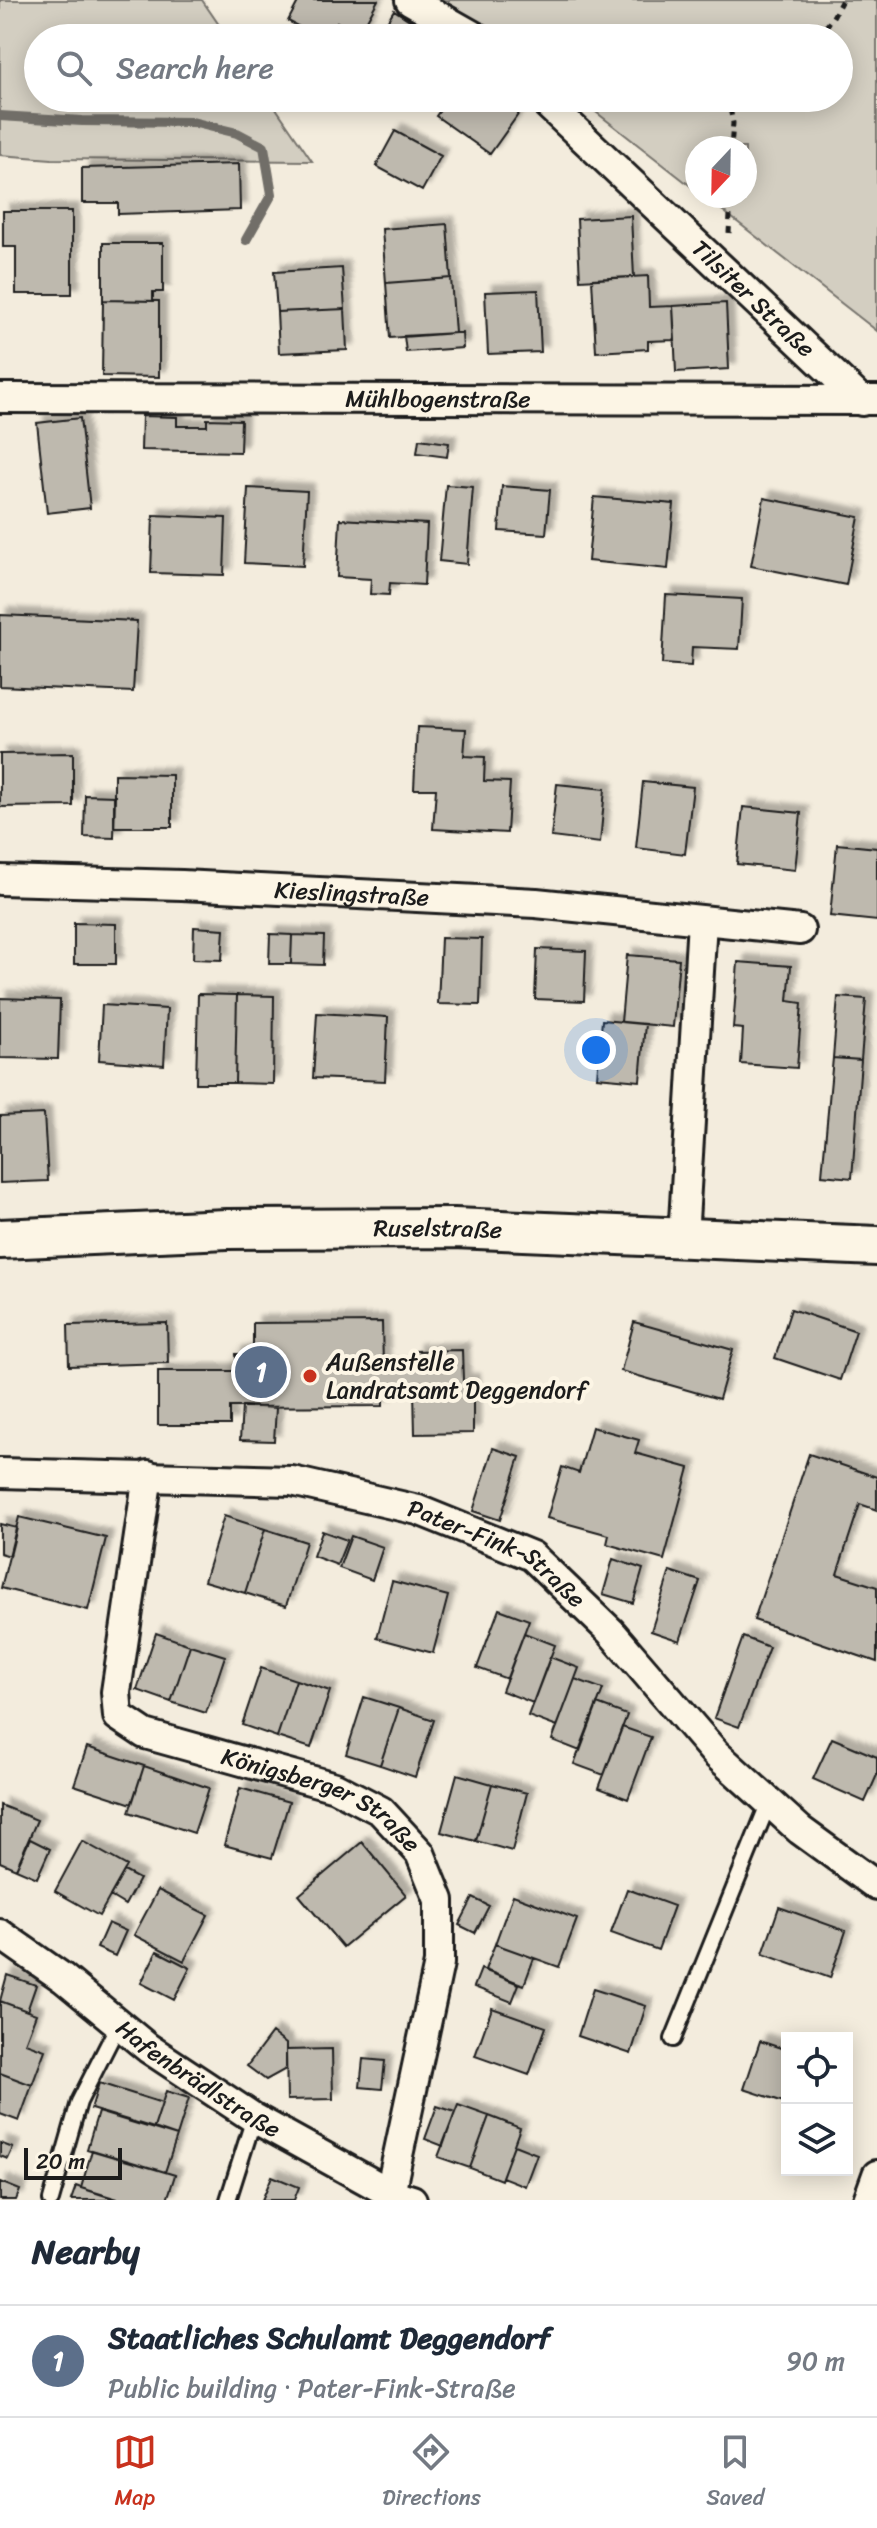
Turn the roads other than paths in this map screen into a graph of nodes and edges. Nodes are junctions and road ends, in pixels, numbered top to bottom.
1 (410, 0) edge
2 (452, 24) edge
3 (556, 112) edge
4 (0, 398) edge
5 (870, 400) edge
6 (0, 880) edge
7 (702, 921) junction
8 (800, 930) dead end
9 (683, 1238) junction
10 (0, 1239) edge
11 (877, 1246) edge
12 (0, 1473) edge
13 (148, 1475) junction
14 (769, 1802) junction
15 (877, 1886) edge
16 (0, 1934) edge
17 (119, 2023) junction
18 (673, 2039) dead end
19 (254, 2118) junction
20 (877, 2175) edge
21 (388, 2194) edge
22 (51, 2200) edge
23 (228, 2200) edge
24 (868, 2200) edge

1 - 2 street
3 - 5 street, Tilsiter Straße
4 - 5 street, Mühlbogenstraße
6 - 7 street, Kieslingstraße
7 - 8 street, Kieslingstraße
7 - 9 street
9 - 10 main road, Ruselstraße
9 - 11 main road, Ruselstraße
12 - 13 street, Pater-Fink-Straße
13 - 14 street, Pater-Fink-Straße
13 - 21 street, Königsberger Straße
14 - 15 street, Pater-Fink-Straße
14 - 18 lane
16 - 17 street, Hafenbrädlstraße
17 - 19 street, Hafenbrädlstraße
17 - 22 lane
19 - 21 street, Hafenbrädlstraße
19 - 23 lane
20 - 24 street

